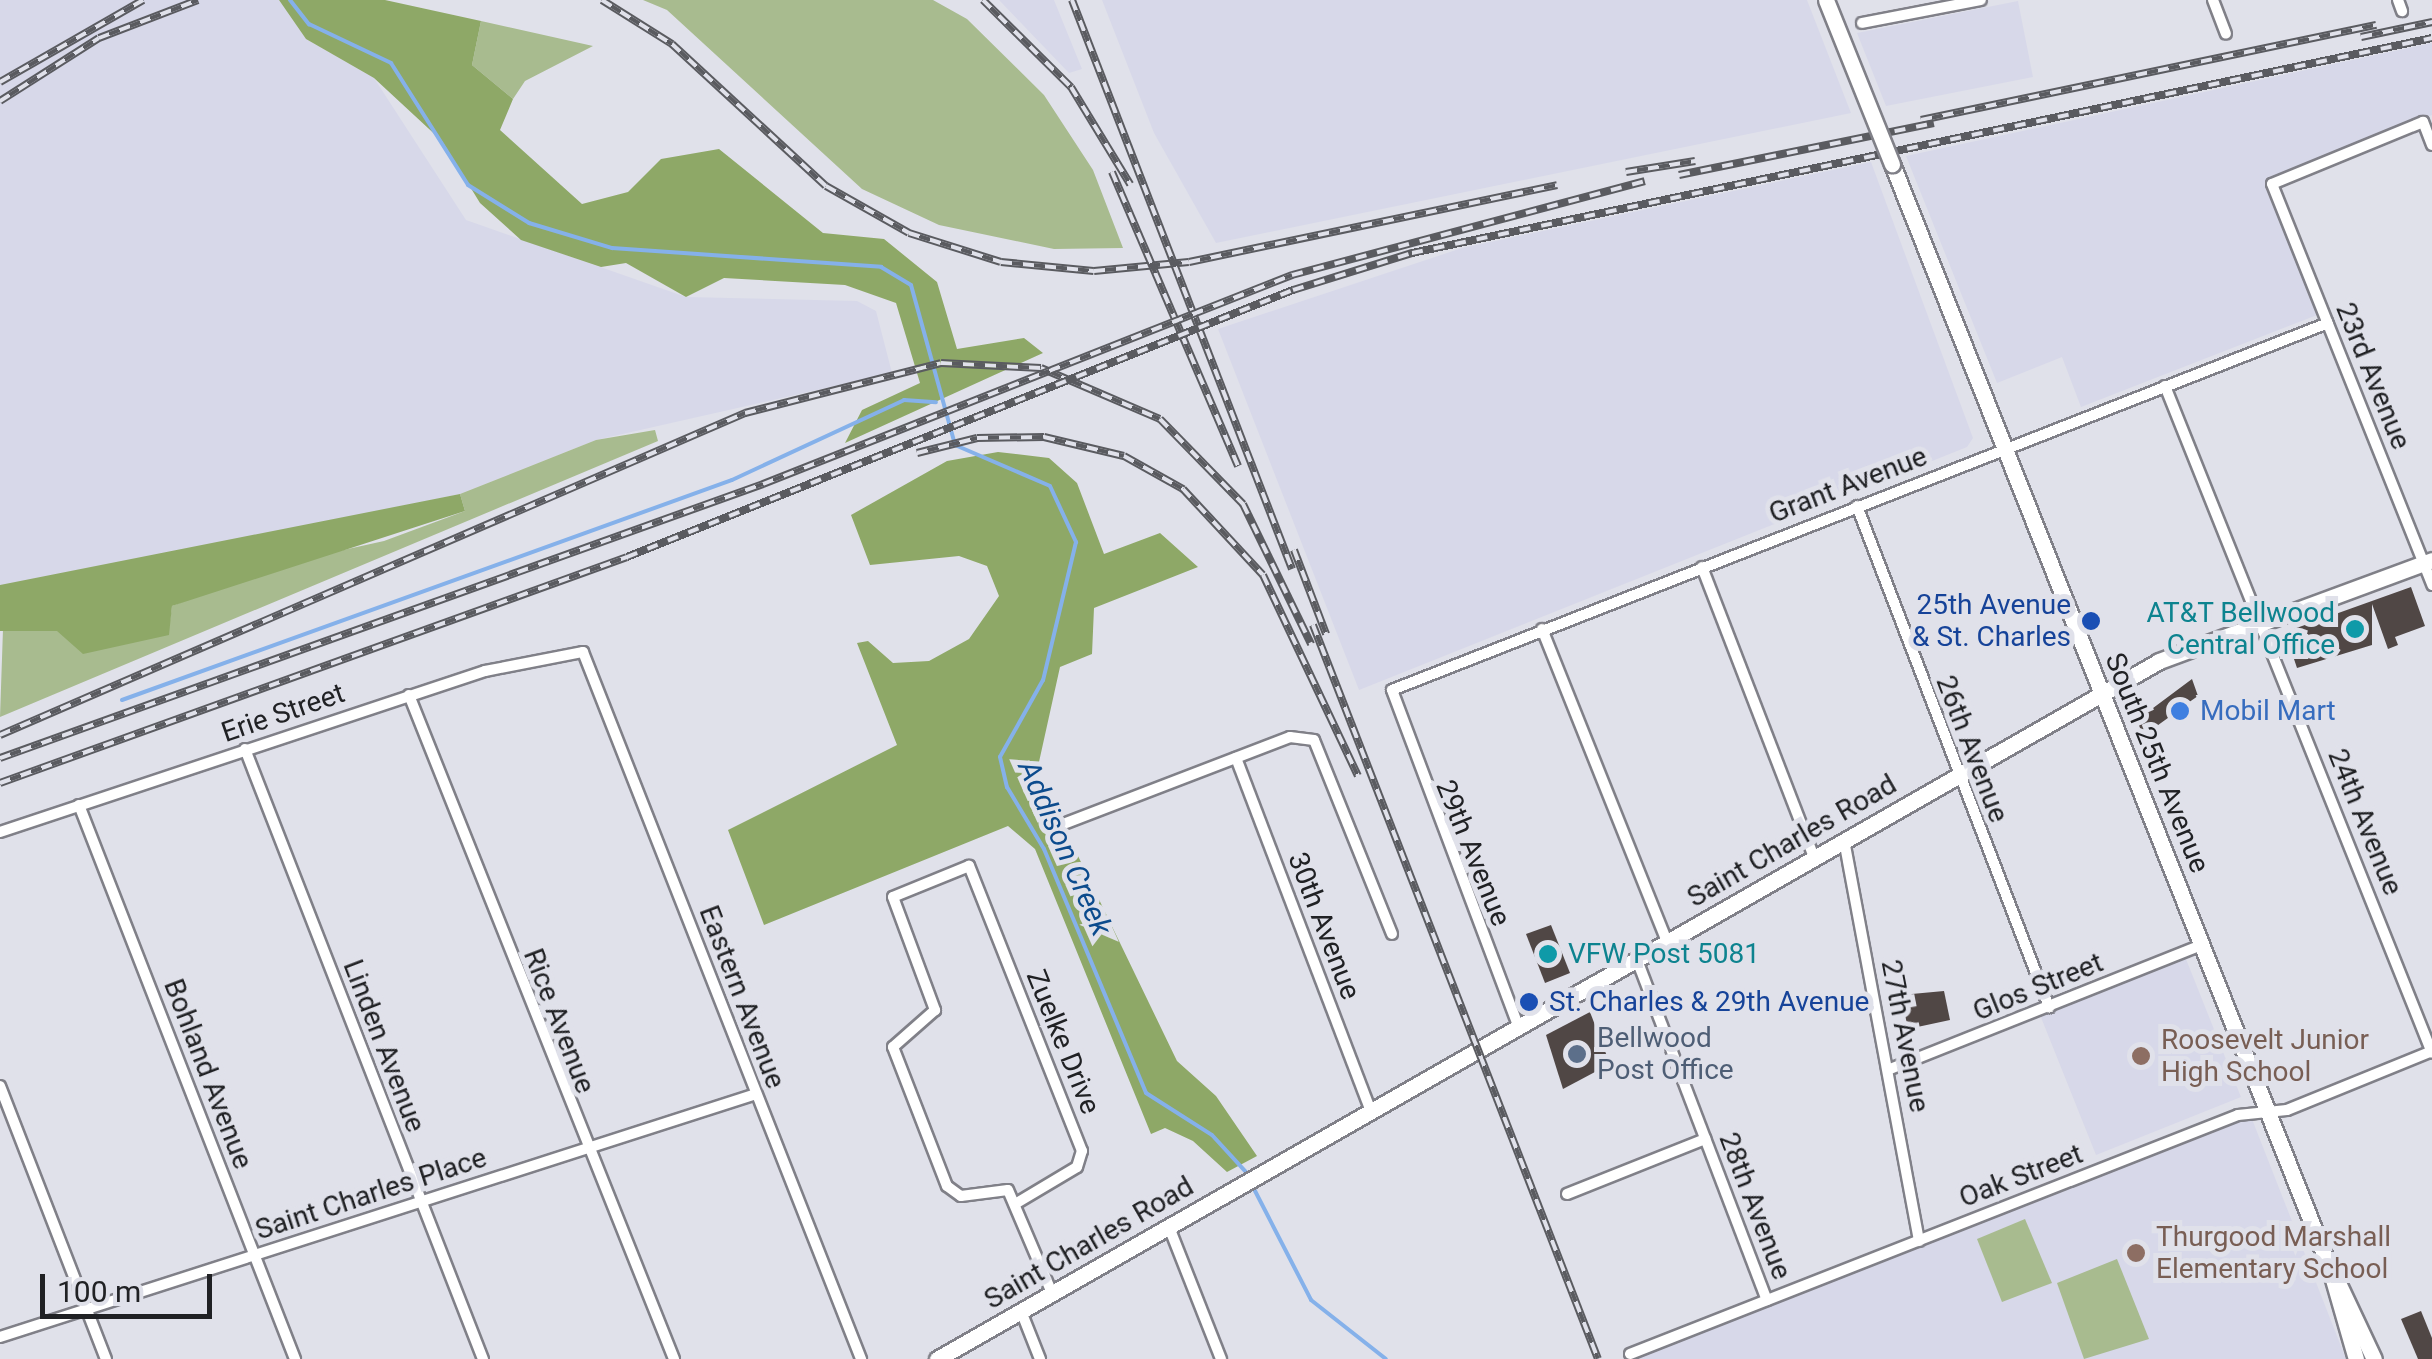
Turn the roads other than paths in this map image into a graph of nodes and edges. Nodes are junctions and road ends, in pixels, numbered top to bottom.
1 (1826, 0) edge
2 (1981, 0) edge
3 (2213, 0) edge
4 (1862, 23) dead end
5 (2226, 34) dead end
6 (2432, 145) edge
7 (2328, 323) junction
8 (2166, 386) junction
9 (2005, 448) junction
10 (1856, 506) junction
11 (2428, 561) edge
12 (1702, 567) junction
13 (2432, 584) edge
14 (2260, 620) junction
15 (1542, 629) junction
16 (583, 652) joint
17 (1388, 694) joint
18 (2103, 694) junction
19 (409, 695) junction
20 (245, 749) junction
21 (1236, 758) junction
22 (1958, 774) junction
23 (79, 804) junction
24 (1066, 823) dead end
25 (0, 832) edge
26 (1844, 840) junction
27 (1814, 857) junction
28 (1392, 934) dead end
29 (1667, 942) junction
30 (2202, 945) junction
31 (1636, 960) junction
32 (2049, 1007) junction
33 (1519, 1028) junction
34 (2432, 1052) edge
35 (1890, 1069) junction
36 (0, 1086) edge
37 (756, 1094) junction
38 (1371, 1111) junction
39 (2268, 1112) junction
40 (1706, 1140) junction
41 (591, 1148) junction
42 (1567, 1194) dead end
43 (420, 1200) junction
44 (1015, 1204) junction
45 (1168, 1226) junction
46 (1919, 1240) junction
47 (254, 1254) junction
48 (2330, 1269) junction
49 (1052, 1294) junction
50 (1767, 1300) junction
51 (86, 1308) junction
52 (1022, 1310) junction
53 (0, 1337) edge
54 (1630, 1354) dead end
55 (106, 1359) edge
56 (295, 1359) edge
57 (483, 1359) edge
58 (674, 1359) edge
59 (861, 1359) edge
60 (937, 1359) edge
61 (1040, 1359) edge
62 (1221, 1359) edge
63 (2356, 1359) edge
64 (2374, 1359) edge

1 - 9 main road, South 25th Avenue, bridge
2 - 4 street
3 - 5 street
6 - 7 street, 23rd Avenue
7 - 8 street, Grant Avenue
7 - 11 street, 23rd Avenue
8 - 9 street, Grant Avenue
8 - 14 street, 24th Avenue
9 - 10 street, Grant Avenue
9 - 18 main road, South 25th Avenue
10 - 12 street, Grant Avenue
10 - 22 street, 26th Avenue
11 - 13 street, 23rd Avenue
11 - 14 main road, Saint Charles Road
12 - 15 street, Grant Avenue
12 - 27 street
14 - 18 main road, Saint Charles Road
14 - 34 street, 24th Avenue
15 - 17 street, Grant Avenue
15 - 29 street
16 - 19 street, Erie Street
16 - 37 street, Eastern Avenue
17 - 33 street, 29th Avenue
18 - 22 main road, Saint Charles Road
18 - 30 main road, South 25th Avenue
19 - 20 street, Erie Street
19 - 41 street, Rice Avenue
20 - 23 street, Erie Street
20 - 43 street, Linden Avenue
21 - 24 street
21 - 28 street
21 - 38 street, 30th Avenue
22 - 26 main road, Saint Charles Road
22 - 32 street, 26th Avenue
23 - 25 street, Erie Street
23 - 47 street, Bohland Avenue
26 - 27 main road, Saint Charles Road
26 - 35 street, 27th Avenue
27 - 29 main road, Saint Charles Road
29 - 31 main road, Saint Charles Road
30 - 32 street, Glos Street
30 - 39 main road, South 25th Avenue
31 - 33 main road, Saint Charles Road
31 - 40 street, 28th Avenue
32 - 35 street, Glos Street
33 - 38 main road, Saint Charles Road
34 - 39 street, Oak Street
35 - 46 street, 27th Avenue
36 - 51 street
37 - 41 street, Saint Charles Place
37 - 59 street, Eastern Avenue
38 - 45 main road, Saint Charles Road
39 - 46 street, Oak Street
39 - 48 main road, South 25th Avenue
40 - 42 street
40 - 50 street, 28th Avenue
41 - 43 street, Saint Charles Place
41 - 58 street, Rice Avenue
43 - 47 street, Saint Charles Place
43 - 57 street, Linden Avenue
44 - 44 street, Zuelke Drive
44 - 49 street
45 - 49 main road, Saint Charles Road
45 - 62 street
46 - 50 street, Oak Street
47 - 51 street, Saint Charles Place
47 - 56 street, Bohland Avenue
48 - 63 main road, South 25th Avenue
48 - 64 main road, South 25th Avenue
49 - 52 main road, Saint Charles Road
50 - 54 street, Oak Street
51 - 53 street, Saint Charles Place
51 - 55 street
52 - 60 main road, Saint Charles Road
52 - 61 street

